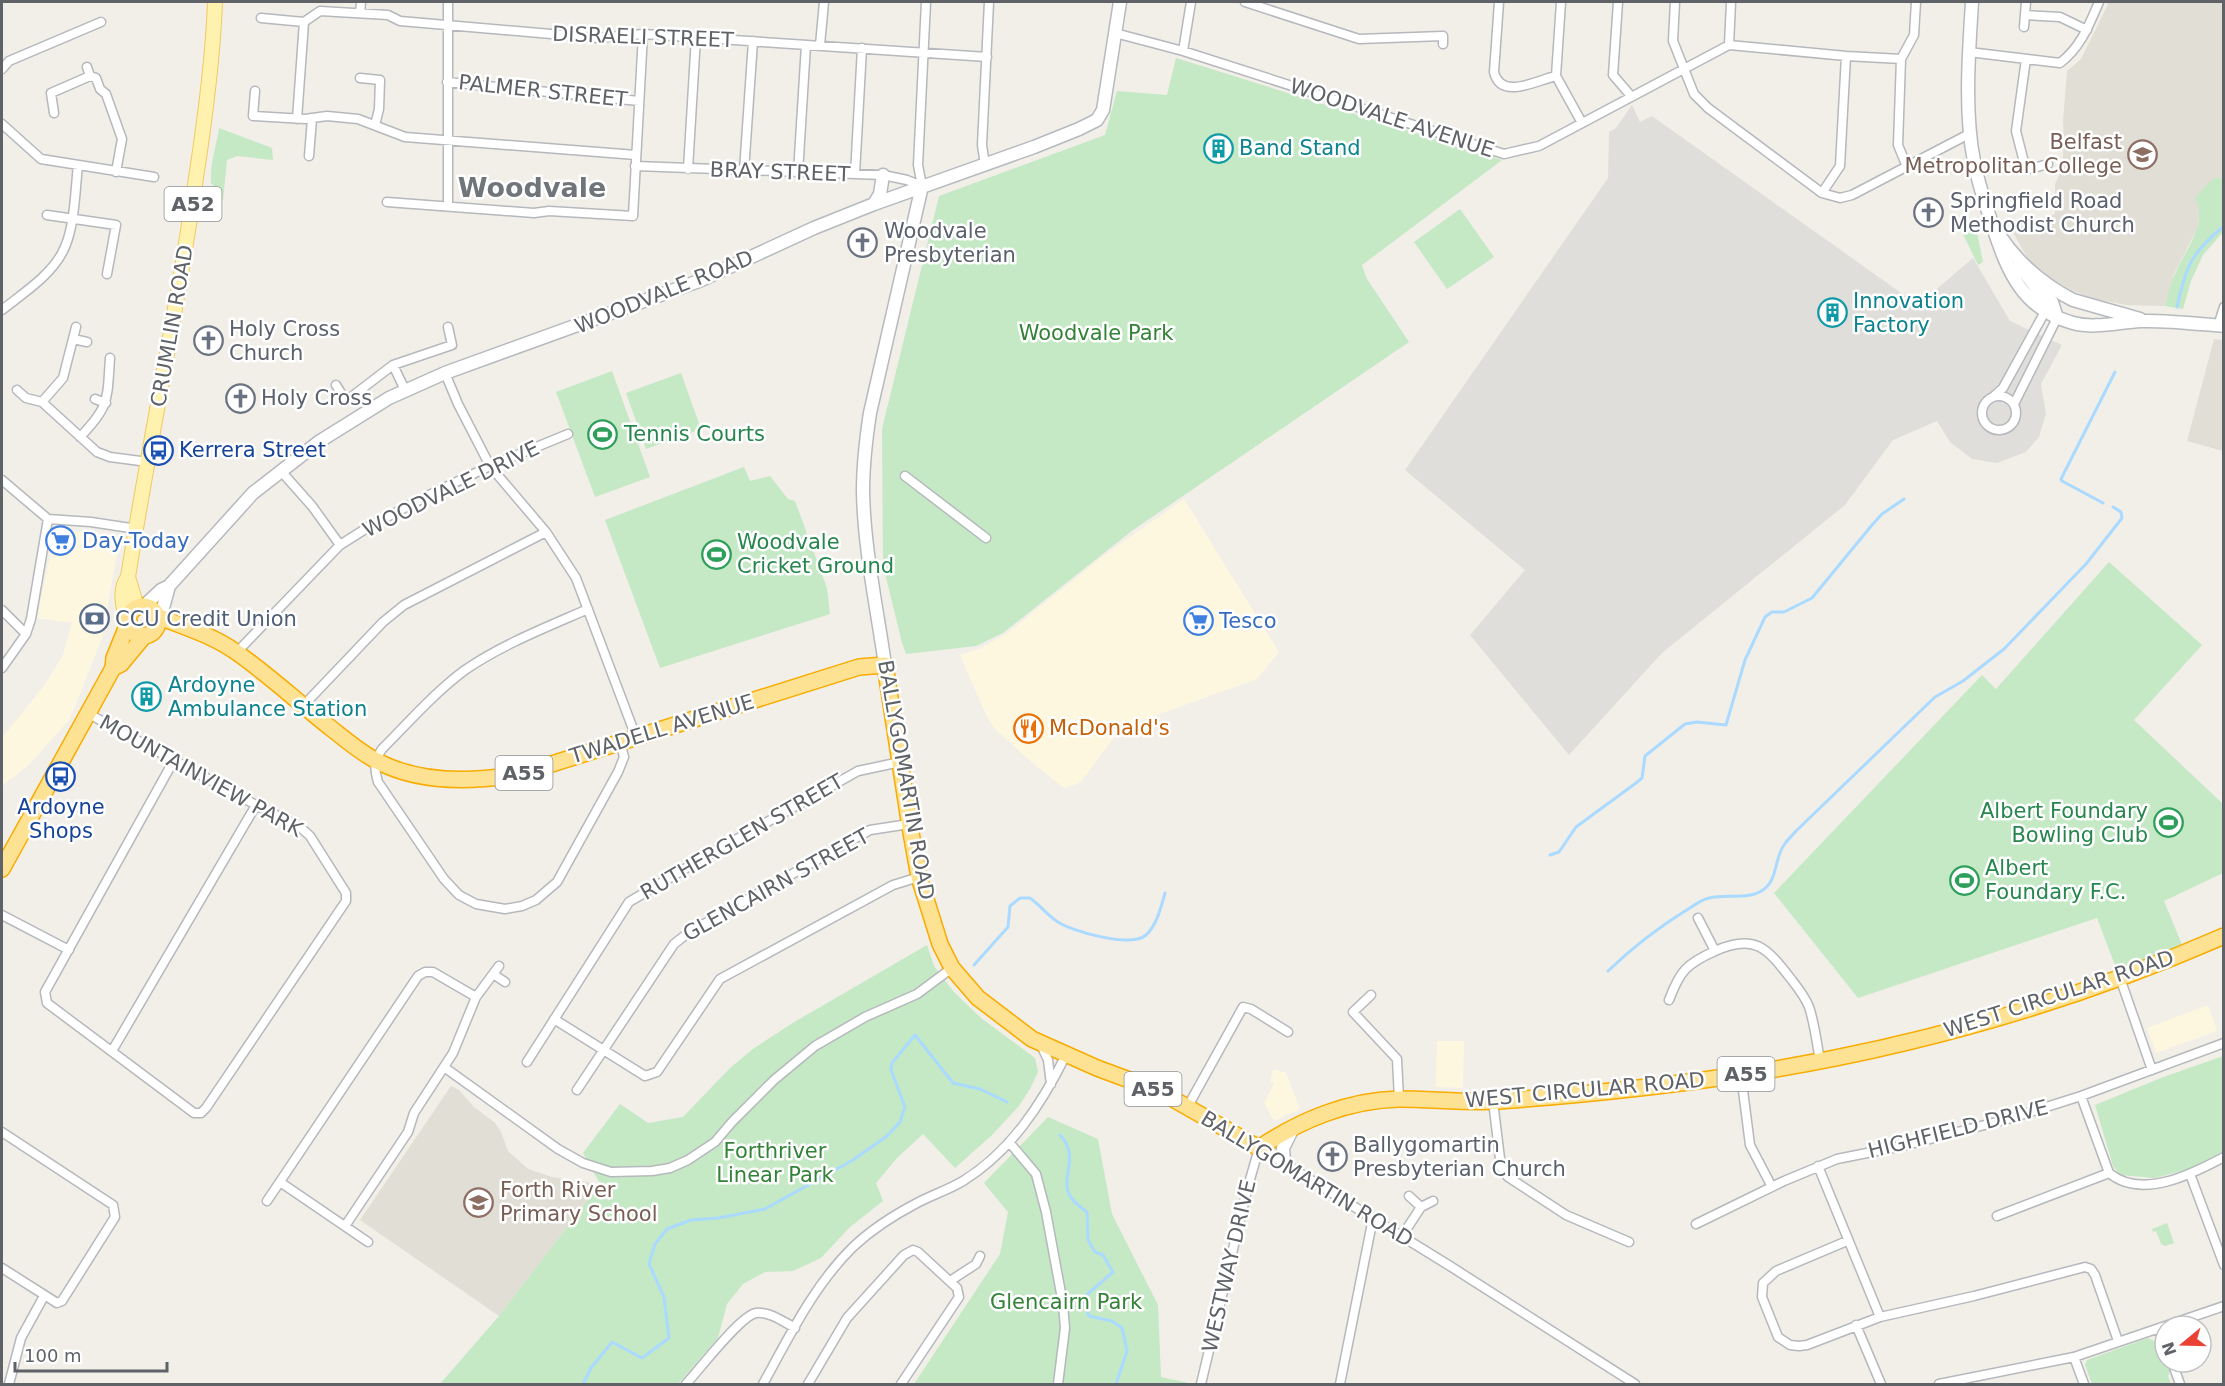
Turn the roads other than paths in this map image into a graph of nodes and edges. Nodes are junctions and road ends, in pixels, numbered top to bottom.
1 (215, 2) edge
2 (361, 2) edge
3 (447, 2) edge
4 (824, 2) edge
5 (926, 2) edge
6 (989, 2) edge
7 (1120, 2) edge
8 (1191, 2) edge
9 (1251, 2) edge
10 (1499, 2) edge
11 (1561, 2) edge
12 (1618, 2) edge
13 (1675, 2) edge
14 (1731, 2) edge
15 (1916, 2) edge
16 (1972, 2) edge
17 (2026, 2) edge
18 (2100, 2) edge
19 (360, 14) junction
20 (2025, 15) junction
21 (261, 18) dead end
22 (101, 22) dead end
23 (304, 22) junction
24 (447, 25) junction
25 (2024, 27) dead end
26 (2087, 30) junction
27 (1115, 33) junction
28 (643, 34) junction
29 (696, 37) junction
30 (753, 41) junction
31 (1443, 44) dead end
32 (806, 45) junction
33 (820, 45) junction
34 (1729, 45) junction
35 (862, 48) junction
36 (1183, 51) junction
37 (923, 52) junction
38 (1969, 52) junction
39 (1846, 56) junction
40 (987, 57) junction
41 (1901, 59) junction
42 (2026, 59) junction
43 (2, 69) edge
44 (1682, 69) junction
45 (1556, 76) junction
46 (360, 78) dead end
47 (447, 82) junction
48 (255, 91) dead end
49 (1631, 96) junction
50 (639, 100) junction
51 (54, 113) dead end
52 (297, 119) junction
53 (312, 119) junction
54 (1582, 123) junction
55 (2, 124) edge
56 (375, 125) junction
57 (1971, 133) junction
58 (447, 140) junction
59 (636, 155) junction
60 (309, 156) dead end
61 (2048, 164) dead end
62 (78, 165) junction
63 (985, 165) junction
64 (635, 166) junction
65 (1907, 167) junction
66 (688, 169) junction
67 (744, 171) junction
68 (117, 172) junction
69 (798, 173) junction
70 (855, 174) junction
71 (883, 175) junction
72 (154, 177) dead end
73 (922, 186) junction
74 (1822, 193) junction
75 (387, 201) dead end
76 (874, 204) junction
77 (448, 206) junction
78 (47, 215) dead end
79 (72, 218) junction
80 (1991, 222) junction
81 (107, 274) dead end
82 (2052, 302) junction
83 (3, 305) edge
84 (2223, 307) edge
85 (2057, 318) junction
86 (2143, 321) junction
87 (2221, 326) edge
88 (76, 327) dead end
89 (448, 327) dead end
90 (73, 339) junction
91 (87, 342) dead end
92 (110, 357) dead end
93 (393, 365) junction
94 (445, 373) junction
95 (336, 385) dead end
96 (17, 390) dead end
97 (405, 390) junction
98 (1993, 397) junction
99 (95, 399) dead end
100 (40, 402) junction
101 (106, 403) junction
102 (2014, 404) junction
103 (568, 434) dead end
104 (80, 437) junction
105 (148, 462) junction
106 (490, 466) junction
107 (280, 470) junction
108 (905, 476) dead end
109 (2, 480) edge
110 (48, 519) junction
111 (136, 529) junction
112 (546, 532) junction
113 (986, 538) dead end
114 (340, 545) junction
115 (128, 577) junction
116 (588, 609) junction
117 (2, 610) edge
118 (149, 611) junction
119 (129, 621) junction
120 (193, 631) junction
121 (26, 634) junction
122 (147, 635) junction
123 (237, 652) junction
124 (885, 665) junction
125 (2, 668) edge
126 (113, 668) junction
127 (303, 706) junction
128 (88, 714) junction
129 (636, 737) junction
130 (620, 742) junction
131 (174, 760) junction
132 (375, 760) junction
133 (900, 762) junction
134 (256, 805) junction
135 (909, 824) junction
136 (6, 847) edge
137 (2, 869) edge
138 (920, 877) junction
139 (2, 915) edge
140 (1698, 918) dead end
141 (2223, 936) edge
142 (69, 950) junction
143 (1715, 951) junction
144 (499, 966) dead end
145 (952, 968) junction
146 (493, 974) junction
147 (2120, 978) junction
148 (505, 981) dead end
149 (1371, 995) dead end
150 (476, 997) junction
151 (1669, 1000) dead end
152 (554, 1019) junction
153 (1288, 1032) dead end
154 (1040, 1042) junction
155 (2223, 1043) edge
156 (112, 1050) junction
157 (604, 1050) junction
158 (1066, 1055) junction
159 (1820, 1061) junction
160 (527, 1062) dead end
161 (444, 1067) junction
162 (2152, 1070) junction
163 (1741, 1075) junction
164 (1051, 1084) junction
165 (577, 1089) dead end
166 (2081, 1096) junction
167 (1399, 1100) junction
168 (1493, 1101) junction
169 (1188, 1106) junction
170 (1294, 1127) junction
171 (2, 1132) edge
172 (1009, 1142) junction
173 (1259, 1148) junction
174 (2223, 1157) edge
175 (1284, 1162) junction
176 (1818, 1166) junction
177 (2109, 1173) junction
178 (2190, 1174) junction
179 (280, 1182) junction
180 (1772, 1187) junction
181 (1409, 1196) dead end
182 (267, 1201) dead end
183 (1433, 1201) dead end
184 (1421, 1207) junction
185 (1996, 1216) dead end
186 (1373, 1218) junction
187 (1696, 1224) dead end
188 (345, 1226) junction
189 (1402, 1236) junction
190 (1847, 1241) junction
191 (369, 1242) dead end
192 (1629, 1242) dead end
193 (980, 1256) dead end
194 (2223, 1265) edge
195 (2, 1268) edge
196 (950, 1281) junction
197 (44, 1296) junction
198 (2223, 1305) edge
199 (2198, 1314) edge
200 (1880, 1317) junction
201 (1856, 1325) junction
202 (795, 1328) junction
203 (2153, 1330) edge
204 (2118, 1341) junction
205 (2074, 1357) junction
206 (9, 1384) edge
207 (686, 1384) edge
208 (763, 1384) edge
209 (808, 1384) edge
210 (901, 1384) edge
211 (1058, 1384) edge
212 (1201, 1384) edge
213 (1340, 1384) edge
214 (1635, 1384) edge
215 (1881, 1384) edge
216 (1939, 1384) edge
217 (2084, 1384) edge

1 - 105 main road, CRUMLIN ROAD / A52
2 - 19 street
3 - 24 street
4 - 33 street
5 - 37 street
6 - 40 street
7 - 27 main road, WOODVALE ROAD
8 - 36 street
9 - 31 street
10 - 45 street
11 - 45 street
12 - 49 street
13 - 44 street
14 - 34 street
15 - 41 street
16 - 38 main road
17 - 20 street
18 - 26 street
19 - 23 street, DISRAELI STREET
19 - 24 street, DISRAELI STREET
20 - 25 street
20 - 26 street
21 - 23 street
22 - 43 street
23 - 52 street
24 - 28 street, DISRAELI STREET
24 - 47 street
26 - 42 street
27 - 36 street, WOODVALE AVENUE
27 - 63 main road, WOODVALE ROAD
28 - 29 street, DISRAELI STREET
28 - 50 street
29 - 30 street, DISRAELI STREET
29 - 66 street
30 - 32 street, DISRAELI STREET
30 - 67 street
32 - 33 street, DISRAELI STREET
32 - 69 street
33 - 35 street, DISRAELI STREET
34 - 39 street
34 - 44 street, WOODVALE AVENUE
35 - 37 street, DISRAELI STREET
35 - 70 street
36 - 54 street, WOODVALE AVENUE
37 - 40 street, DISRAELI STREET
37 - 73 street
38 - 42 street
38 - 57 main road
39 - 41 street
39 - 74 street
40 - 63 street
41 - 65 street
42 - 61 street
44 - 49 street, WOODVALE AVENUE
44 - 74 street
45 - 54 street
46 - 56 street
47 - 50 street, PALMER STREET
47 - 58 street
48 - 52 street
49 - 54 street, WOODVALE AVENUE
50 - 59 street
51 - 68 street
52 - 53 street
53 - 56 street
53 - 60 street
55 - 62 street
56 - 58 street
57 - 65 street
57 - 80 main road
58 - 59 street
58 - 77 street
59 - 64 street
62 - 68 street
62 - 79 street
63 - 73 main road, WOODVALE ROAD
64 - 66 street, BRAY STREET
64 - 77 street
65 - 74 street
66 - 67 street, BRAY STREET
67 - 69 street, BRAY STREET
68 - 72 street
69 - 70 street, BRAY STREET
70 - 71 street, BRAY STREET
71 - 73 street, BRAY STREET
71 - 76 main road
73 - 76 main road, WOODVALE ROAD
73 - 124 main road, BALLYGOMARTIN ROAD
75 - 77 street
76 - 94 main road, WOODVALE ROAD
78 - 79 street
79 - 81 street
79 - 83 street
80 - 82 main road
80 - 82 main road
82 - 85 main road
82 - 86 main road
82 - 98 street
84 - 87 street
85 - 86 main road
85 - 102 street
86 - 87 main road
88 - 90 street
89 - 93 street
90 - 91 street
90 - 100 street
92 - 101 street
93 - 95 street
93 - 97 street
94 - 97 main road, WOODVALE ROAD
94 - 106 street
96 - 100 street
97 - 107 main road, WOODVALE ROAD
98 - 102 street
98 - 102 street
99 - 101 street
100 - 104 street
101 - 104 street
103 - 106 street, WOODVALE DRIVE
104 - 105 street
105 - 111 main road, CRUMLIN ROAD / A52
106 - 112 street
106 - 114 street, WOODVALE DRIVE
107 - 114 street
107 - 118 main road, WOODVALE ROAD
108 - 113 street
109 - 110 street
110 - 111 street
110 - 121 street
111 - 115 main road, CRUMLIN ROAD / A52
112 - 116 street
112 - 127 street
114 - 123 street, WOODVALE DRIVE
115 - 118 main road, CRUMLIN ROAD / A52
115 - 119 main road, CRUMLIN ROAD / A52
116 - 129 street
116 - 132 street
117 - 121 street
118 - 119 highway
118 - 120 highway, TWADELL AVENUE / A55
118 - 122 highway
119 - 122 highway
119 - 126 highway
120 - 122 highway, TWADELL AVENUE / A55
120 - 123 highway, TWADELL AVENUE / A55
121 - 125 street
122 - 126 highway
123 - 127 highway, TWADELL AVENUE / A55
124 - 129 highway, TWADELL AVENUE / A55
124 - 133 highway, BALLYGOMARTIN ROAD / A55
126 - 128 highway
127 - 132 highway, TWADELL AVENUE / A55
128 - 131 street, MOUNTAINVIEW PARK
128 - 136 highway
129 - 130 highway, TWADELL AVENUE / A55
130 - 132 highway, TWADELL AVENUE / A55
130 - 132 street
131 - 134 street, MOUNTAINVIEW PARK
131 - 142 street
133 - 135 highway, BALLYGOMARTIN ROAD / A55
133 - 152 street, RUTHERGLEN STREET
134 - 156 street
134 - 156 street, MOUNTAINVIEW PARK
135 - 138 highway, BALLYGOMARTIN ROAD / A55
135 - 157 street, GLENCAIRN STREET
136 - 137 highway
138 - 145 highway, BALLYGOMARTIN ROAD / A55
138 - 157 street
139 - 142 street
140 - 143 street
141 - 147 highway, WEST CIRCULAR ROAD / A55
142 - 156 street
143 - 151 street
143 - 159 street
144 - 146 street
145 - 154 highway, BALLYGOMARTIN ROAD / A55
145 - 161 street
146 - 148 street
146 - 150 street
147 - 159 highway, WEST CIRCULAR ROAD / A55
147 - 162 street
149 - 167 street
150 - 161 street
150 - 179 street
152 - 157 street
152 - 160 street, RUTHERGLEN STREET
153 - 169 street
154 - 158 highway, BALLYGOMARTIN ROAD / A55
154 - 164 street
155 - 162 street, HIGHFIELD DRIVE
157 - 165 street, GLENCAIRN STREET
158 - 164 street
158 - 169 highway, BALLYGOMARTIN ROAD / A55
159 - 163 highway, WEST CIRCULAR ROAD / A55
161 - 188 street
162 - 166 street, HIGHFIELD DRIVE
163 - 168 highway, WEST CIRCULAR ROAD / A55
163 - 180 street
164 - 172 street
166 - 176 street, HIGHFIELD DRIVE
166 - 177 street
167 - 168 highway, WEST CIRCULAR ROAD / A55
167 - 170 highway, WEST CIRCULAR ROAD / A55
168 - 192 street
169 - 173 highway, BALLYGOMARTIN ROAD / A55
170 - 173 highway, WEST CIRCULAR ROAD / A55
170 - 175 main road
171 - 197 street
172 - 202 street
172 - 211 street
173 - 175 street, BALLYGOMARTIN ROAD
173 - 212 street, WESTWAY DRIVE
174 - 178 street
175 - 186 street, BALLYGOMARTIN ROAD
176 - 180 street, HIGHFIELD DRIVE
176 - 190 street
177 - 178 street
177 - 185 street
178 - 194 street
179 - 182 street
179 - 188 street
180 - 187 street, HIGHFIELD DRIVE
181 - 184 street
183 - 184 street
184 - 189 street
186 - 189 street, BALLYGOMARTIN ROAD
186 - 213 street
188 - 191 street
189 - 214 street, BALLYGOMARTIN ROAD
190 - 200 street
190 - 201 street
193 - 196 street
195 - 197 street
196 - 209 street
196 - 210 street
197 - 206 street
198 - 199 street
200 - 201 street
200 - 204 street
201 - 215 street
202 - 207 street
202 - 208 street
203 - 204 street
204 - 205 street
205 - 216 street
205 - 217 street

